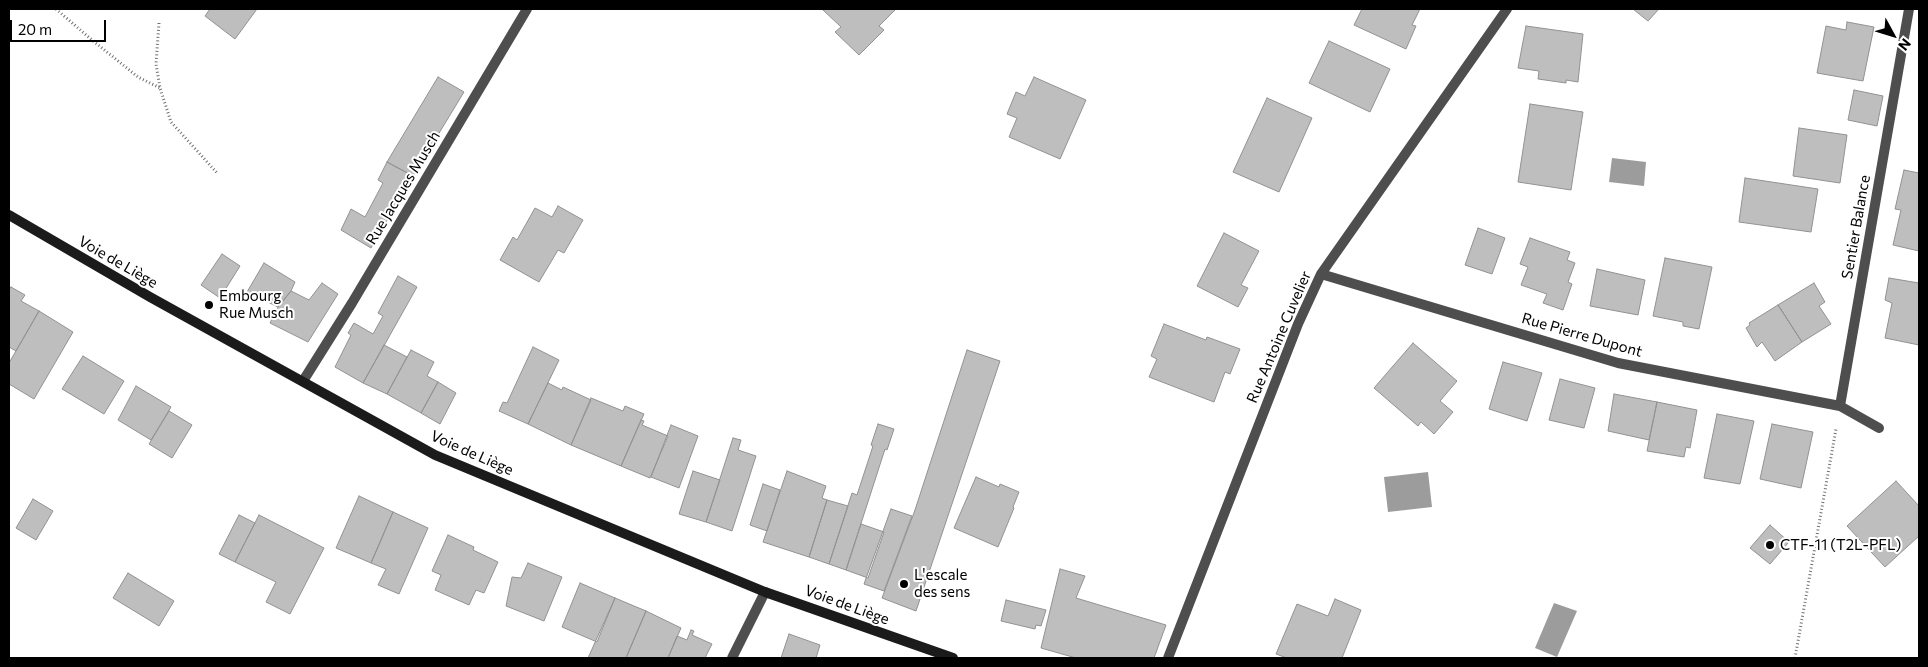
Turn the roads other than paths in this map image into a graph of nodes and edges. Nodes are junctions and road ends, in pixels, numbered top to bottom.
1 (527, 9) edge
2 (1507, 9) edge
3 (1910, 9) edge
4 (9, 215) edge
5 (1321, 274) junction
6 (303, 381) junction
7 (1840, 406) junction
8 (1879, 428) dead end
9 (766, 592) junction
10 (732, 658) edge
11 (953, 658) edge
12 (1168, 658) edge

1 - 6 street, Rue Jacques Musch
2 - 5 street, Rue Antoine Cuvelier
3 - 7 street, Sentier Balance
4 - 6 street, Voie de Liège
5 - 7 street, Rue Pierre Dupont
5 - 12 street, Rue Antoine Cuvelier
6 - 9 street, Voie de Liège
7 - 8 street
9 - 10 street
9 - 11 street, Voie de Liège

